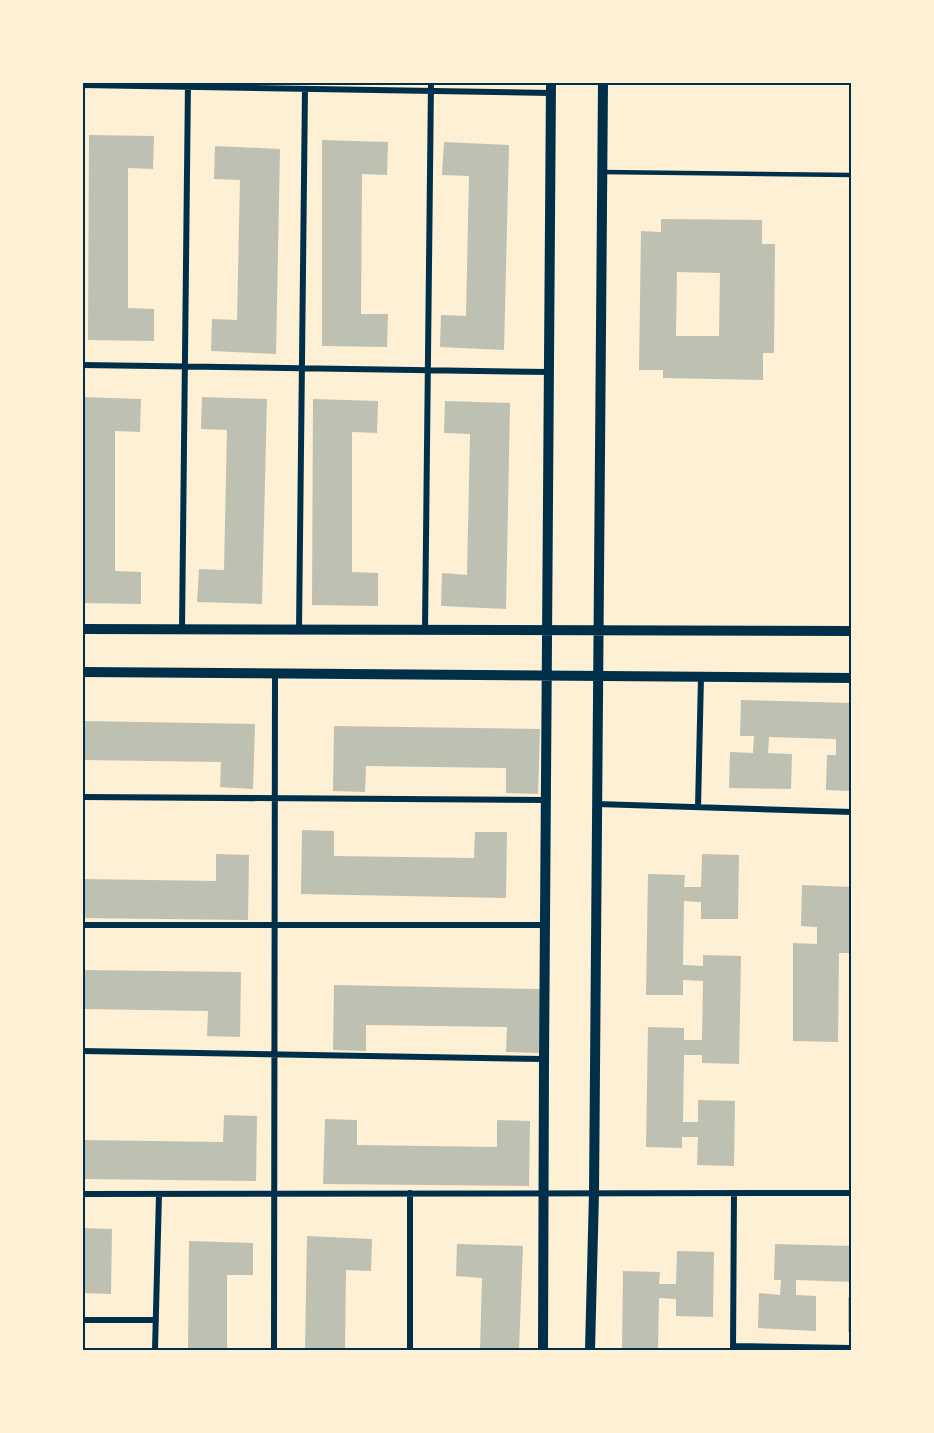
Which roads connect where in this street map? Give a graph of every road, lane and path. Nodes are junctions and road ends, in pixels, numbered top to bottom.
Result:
1 (430, 82) edge
2 (603, 82) edge
3 (188, 85) edge
4 (82, 86) edge
5 (551, 88) edge
6 (305, 89) junction
7 (430, 91) junction
8 (602, 172) junction
9 (852, 175) edge
10 (82, 365) edge
11 (184, 367) junction
12 (302, 368) junction
13 (427, 370) junction
14 (549, 372) junction
15 (82, 629) edge
16 (182, 629) junction
17 (299, 630) junction
18 (424, 630) junction
19 (547, 630) junction
20 (598, 630) junction
21 (852, 631) edge
22 (82, 672) edge
23 (275, 673) junction
24 (547, 676) junction
25 (598, 676) junction
26 (701, 677) junction
27 (852, 678) edge
28 (82, 797) edge
29 (275, 798) junction
30 (546, 800) junction
31 (597, 804) junction
32 (698, 807) junction
33 (852, 812) edge
34 (82, 925) edge
35 (545, 925) junction
36 (275, 926) junction
37 (82, 1051) edge
38 (275, 1054) junction
39 (544, 1059) junction
40 (410, 1193) junction
41 (543, 1193) junction
42 (594, 1193) junction
43 (734, 1193) junction
44 (852, 1193) edge
45 (82, 1194) edge
46 (159, 1194) junction
47 (274, 1194) junction
48 (82, 1320) edge
49 (156, 1320) junction
50 (733, 1348) edge
51 (852, 1348) edge
52 (155, 1350) edge
53 (274, 1350) edge
54 (410, 1350) edge
55 (543, 1350) edge
56 (590, 1350) edge

1 - 7 street
2 - 8 street
3 - 4 street
3 - 6 street
3 - 11 street
5 - 7 street
5 - 14 street
6 - 7 street
6 - 12 street
7 - 13 street
8 - 9 lane
8 - 20 street
10 - 11 street
11 - 12 street
11 - 16 street
12 - 13 street
12 - 17 street
13 - 14 street
13 - 18 street
14 - 19 street
15 - 16 street
16 - 17 street
17 - 18 street
18 - 19 street
19 - 20 street
19 - 24 street
20 - 21 street
20 - 25 street
22 - 23 street
23 - 24 street
23 - 29 street
24 - 25 street
24 - 30 street
25 - 26 street
25 - 31 street
26 - 27 street
26 - 32 street
28 - 29 street
29 - 30 street
29 - 36 street
30 - 35 street
31 - 32 street
31 - 42 street
32 - 33 street
34 - 36 street
35 - 36 street
35 - 39 street
36 - 38 street
37 - 38 street
38 - 39 street
38 - 47 street
39 - 41 street
40 - 41 street
40 - 47 street
40 - 54 street
41 - 42 street
41 - 55 street
42 - 43 street
42 - 56 street
43 - 44 street
43 - 50 street
45 - 46 street
46 - 47 street
46 - 49 street
47 - 53 street
48 - 49 street
49 - 52 street
50 - 51 street

